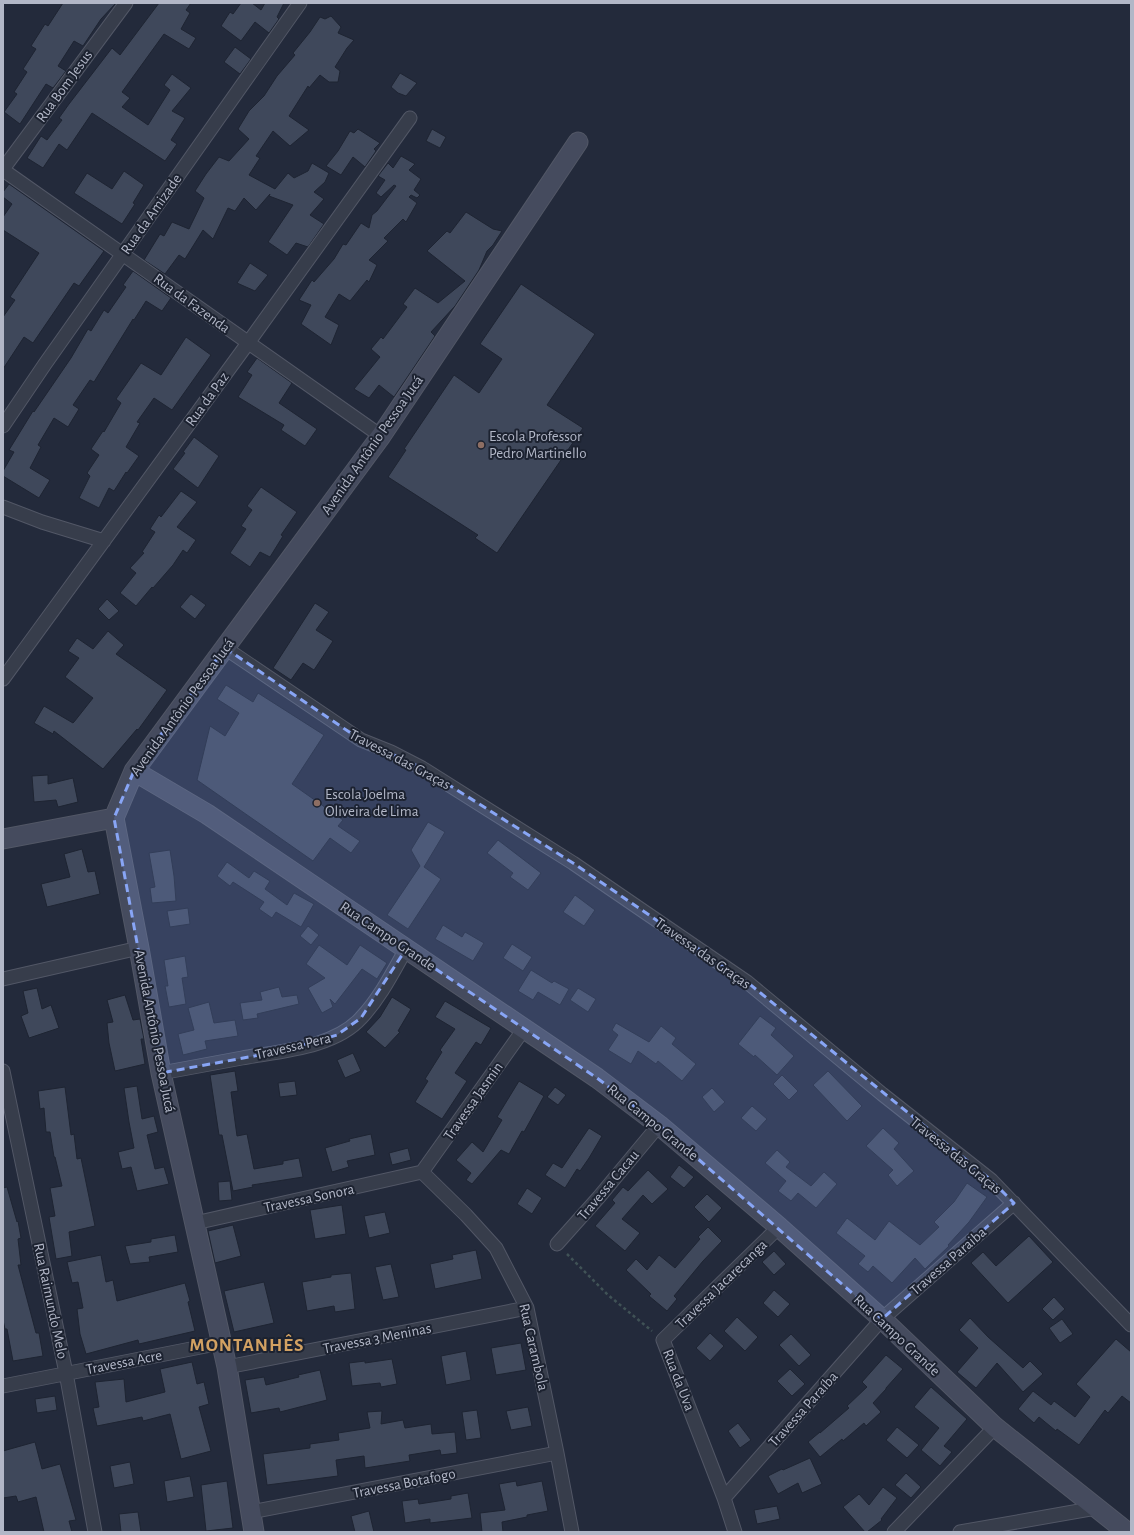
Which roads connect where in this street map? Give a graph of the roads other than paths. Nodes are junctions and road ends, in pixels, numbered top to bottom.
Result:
1 (126, 3) edge
2 (300, 3) edge
3 (410, 118) dead end
4 (578, 142) dead end
5 (3, 169) edge
6 (124, 254) junction
7 (248, 343) junction
8 (3, 426) edge
9 (381, 436) junction
10 (3, 507) edge
11 (104, 541) junction
12 (225, 648) junction
13 (3, 679) edge
14 (134, 771) junction
15 (114, 818) junction
16 (3, 839) edge
17 (139, 948) junction
18 (406, 949) junction
19 (3, 979) edge
20 (524, 1029) junction
21 (3, 1072) edge
22 (161, 1073) junction
23 (6, 1108) edge
24 (659, 1125) junction
25 (422, 1172) junction
26 (1014, 1203) junction
27 (195, 1223) junction
28 (779, 1227) junction
29 (557, 1244) road end
30 (527, 1308) junction
31 (882, 1319) junction
32 (1131, 1325) edge
33 (663, 1340) joint
34 (221, 1343) junction
35 (227, 1368) junction
36 (66, 1373) junction
37 (3, 1386) edge
38 (995, 1427) junction
39 (557, 1453) junction
40 (724, 1498) junction
41 (1096, 1508) junction
42 (251, 1512) junction
43 (95, 1532) edge
44 (254, 1532) edge
45 (572, 1532) edge
46 (735, 1532) edge
47 (894, 1532) edge
48 (960, 1532) edge
49 (1127, 1532) edge

1 - 5 street, Rua Bom Jesus
2 - 6 street, Rua da Amizade
3 - 7 street, Rua da Paz
4 - 9 street, Avenida Antônio Pessoa Jucá
5 - 6 street, Rua da Fazenda
6 - 7 street, Rua da Fazenda
6 - 8 street, Rua da Amizade
7 - 9 street, Rua da Fazenda
7 - 11 street, Rua da Paz
9 - 12 street, Avenida Antônio Pessoa Jucá
10 - 11 street
11 - 13 street, Rua da Paz
12 - 14 street, Avenida Antônio Pessoa Jucá
12 - 26 street, Travessa das Graças
14 - 15 street, Avenida Antônio Pessoa Jucá
14 - 18 street, Rua Campo Grande
15 - 16 street
15 - 17 street, Avenida Antônio Pessoa Jucá
17 - 19 street
17 - 22 street, Avenida Antônio Pessoa Jucá
18 - 20 street, Rua Campo Grande
18 - 22 street, Travessa Pera
20 - 24 street, Rua Campo Grande
20 - 25 street, Travessa Jasmin
21 - 23 street, Rua Raimundo Melo
22 - 27 street, Avenida Antônio Pessoa Jucá
23 - 36 street, Rua Raimundo Melo
24 - 28 street, Rua Campo Grande
24 - 29 street, Travessa Cacau
25 - 27 street, Travessa Sonora
25 - 30 street, Rua Carambola
26 - 31 street, Travessa Paraiba
26 - 32 street, Travessa das Graças
27 - 34 street, Avenida Antônio Pessoa Jucá
28 - 31 street, Rua Campo Grande
28 - 33 street, Travessa Jacarecanga
30 - 35 street, Travessa 3 Meninas
30 - 39 street, Rua Carambola
31 - 38 street, Rua Campo Grande
31 - 40 street, Travessa Paraíba
33 - 40 street, Rua da Uva
34 - 35 street, Avenida Antônio Pessoa Jucá
34 - 36 street, Travessa Acre
35 - 42 street, Avenida Antônio Pessoa Jucá
36 - 37 street, Travessa Acre
36 - 43 street, Rua Raimundo Melo
38 - 41 street, Rua Campo Grande
38 - 47 street
39 - 42 street, Travessa Botafogo
39 - 45 street, Rua Carambola
40 - 46 street, Rua da Uva
41 - 48 street
41 - 49 street, Rua Campo Grande
42 - 44 street, Avenida Antônio Pessoa Jucá

